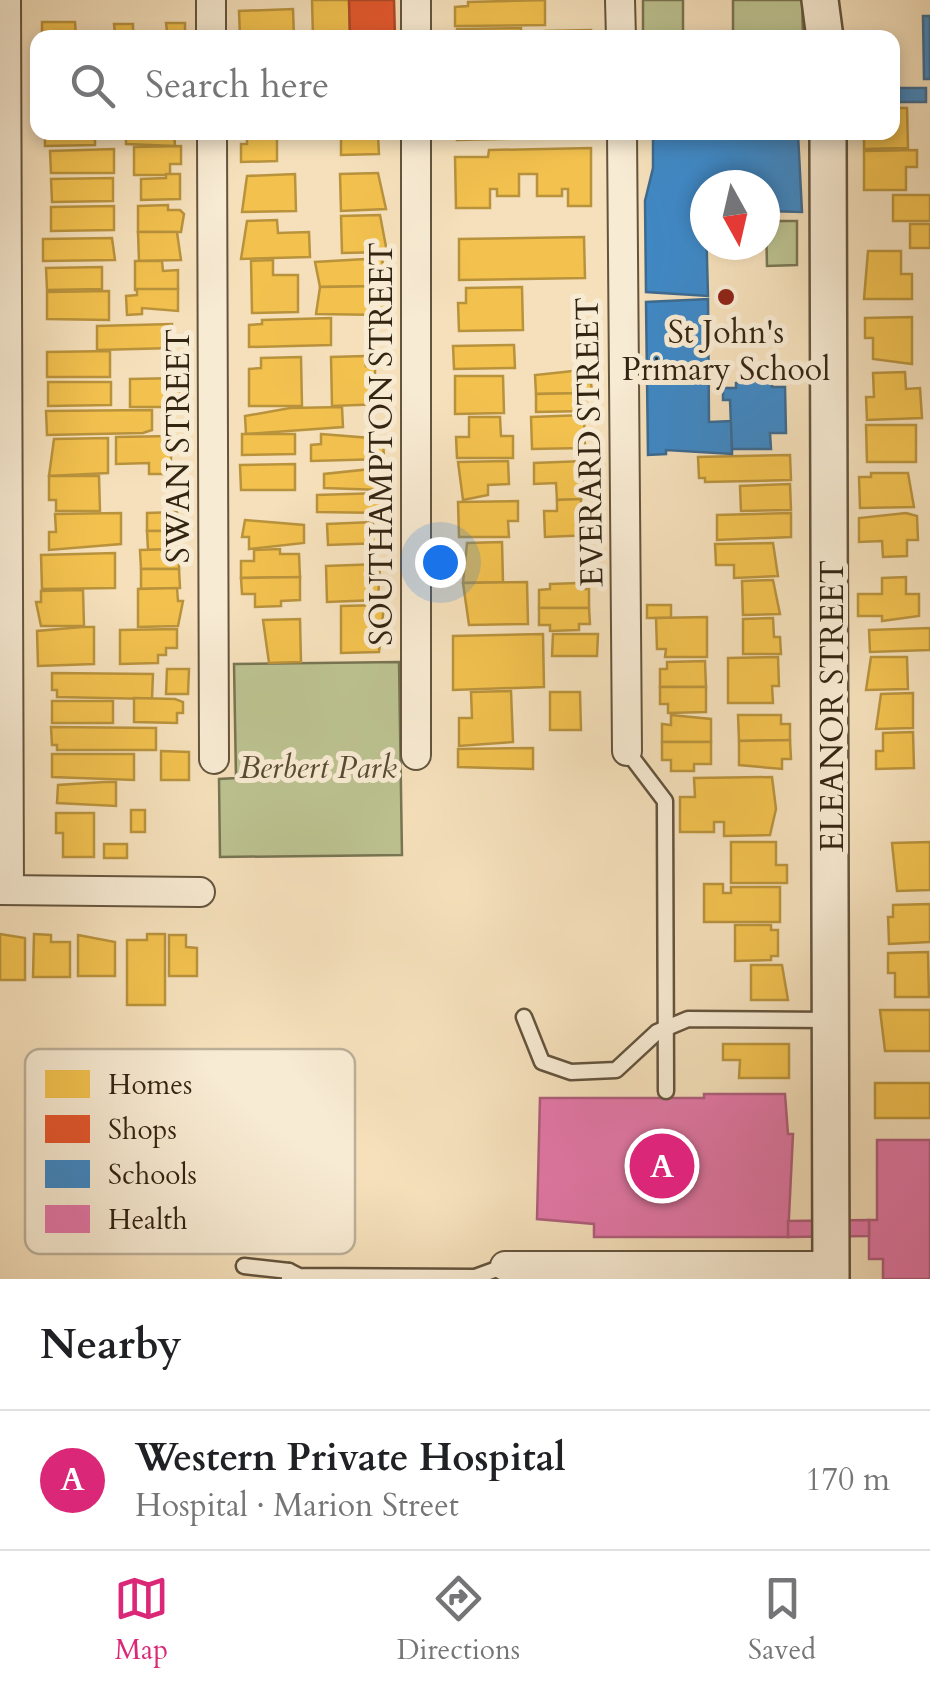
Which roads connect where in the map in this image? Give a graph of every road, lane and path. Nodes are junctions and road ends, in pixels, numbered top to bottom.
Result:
1 (6, 0) edge
2 (211, 0) edge
3 (416, 0) edge
4 (620, 0) edge
5 (820, 0) edge
6 (834, 0) edge
7 (212, 30) edge
8 (416, 30) edge
9 (621, 30) edge
10 (826, 30) edge
11 (828, 30) edge
12 (212, 140) edge
13 (416, 140) edge
14 (622, 140) edge
15 (828, 140) edge
16 (627, 752) joint
17 (416, 755) dead end
18 (214, 760) dead end
19 (4, 890) edge
20 (200, 892) dead end
21 (524, 1017) dead end
22 (831, 1020) junction
23 (666, 1026) junction
24 (666, 1091) dead end
25 (244, 1266) dead end
26 (504, 1266) joint
27 (831, 1273) edge
28 (289, 1275) edge

1 - 19 street
2 - 7 street
3 - 8 street
4 - 9 street
5 - 10 street
6 - 11 street
12 - 18 street, SWAN STREET
13 - 17 street, SOUTHAMPTON STREET
14 - 16 street, EVERARD STREET
15 - 22 street, ELEANOR STREET
16 - 23 lane
19 - 20 street
21 - 23 lane
22 - 23 lane
22 - 27 street, ELEANOR STREET
23 - 24 lane
25 - 28 lane
26 - 27 street
26 - 28 lane

